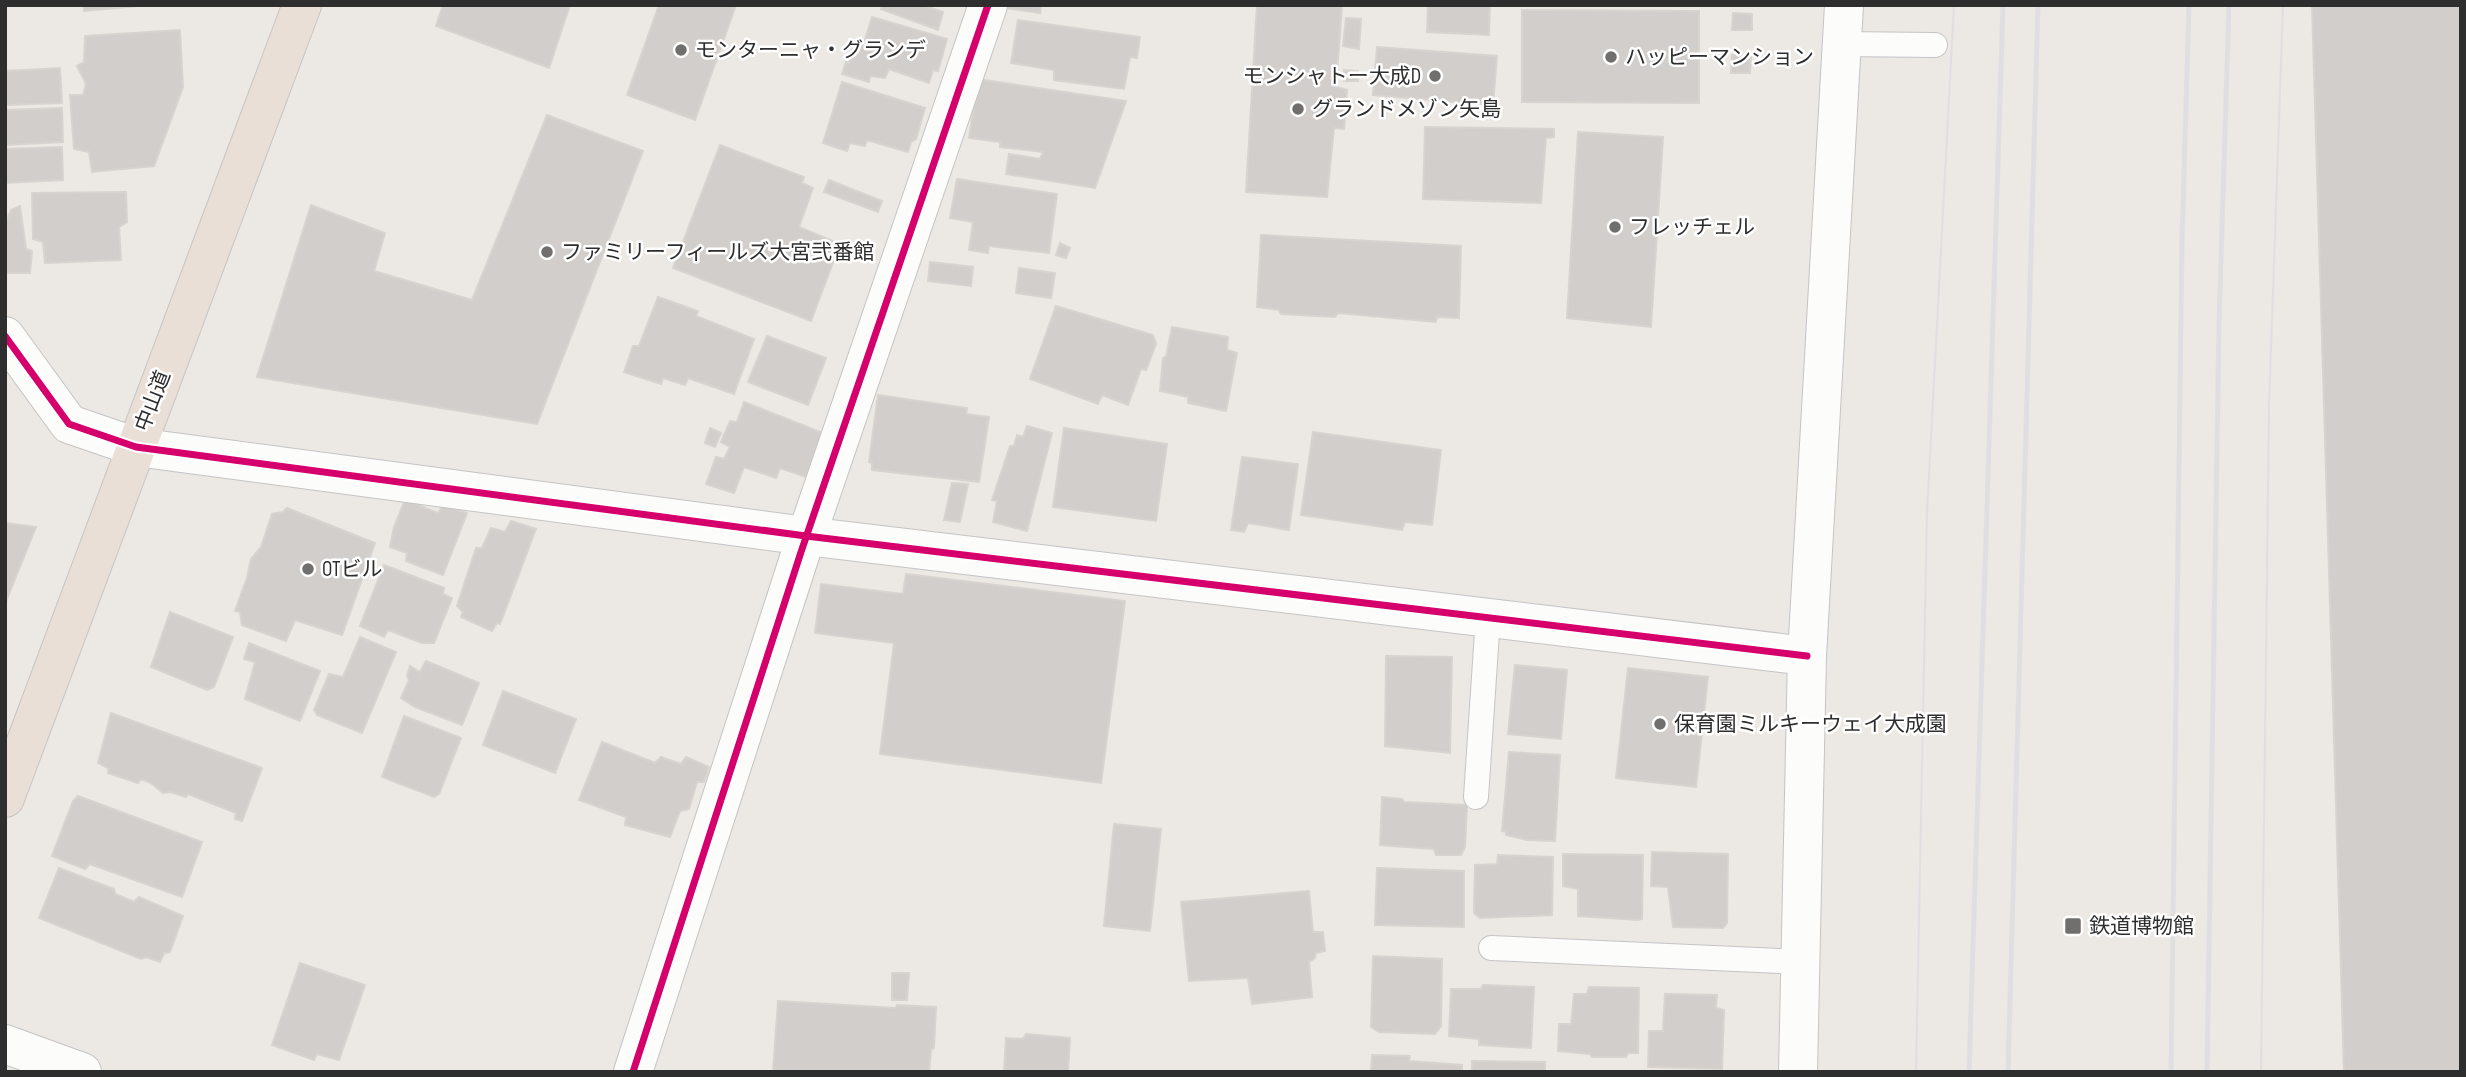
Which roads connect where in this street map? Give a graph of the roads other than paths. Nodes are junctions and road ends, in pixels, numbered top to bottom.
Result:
1 (302, 5) edge
2 (988, 5) edge
3 (1844, 5) edge
4 (1842, 44) junction
5 (1935, 45) dead end
6 (5, 336) edge
7 (136, 447) junction
8 (806, 536) junction
9 (1488, 617) junction
10 (1807, 656) junction
11 (1476, 797) dead end
12 (5, 798) edge
13 (1491, 948) dead end
14 (1800, 962) junction
15 (5, 1044) edge
16 (82, 1072) edge
17 (633, 1072) edge
18 (1798, 1072) edge

1 - 7 highway, 中山道
2 - 8 street
3 - 4 street
4 - 5 lane
4 - 10 street
6 - 7 street
7 - 8 street
7 - 12 highway, 中山道
8 - 9 street
8 - 17 street
9 - 10 street
9 - 11 lane
10 - 14 street
13 - 14 lane
14 - 18 street
15 - 16 street

